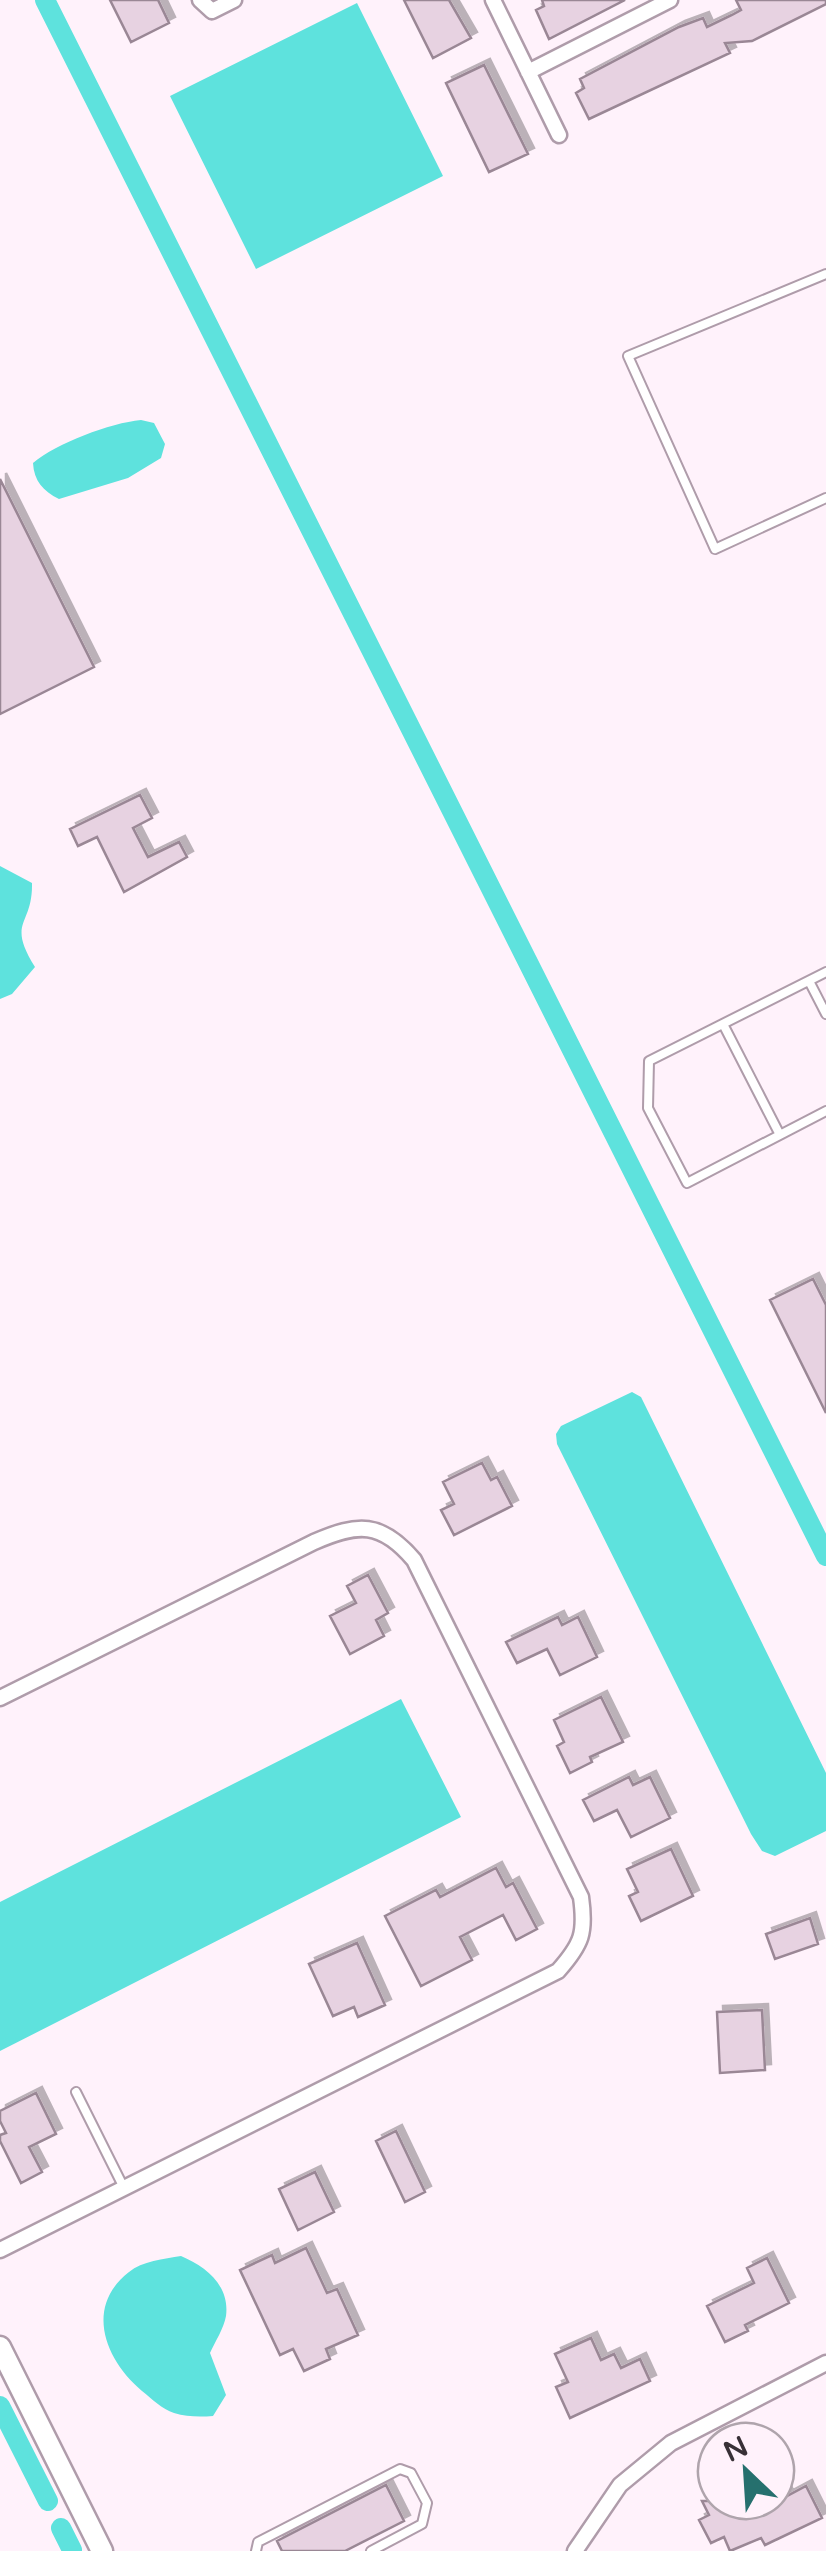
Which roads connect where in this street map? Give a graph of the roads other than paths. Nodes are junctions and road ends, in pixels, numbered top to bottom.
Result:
1 (200, 0) edge
2 (234, 0) edge
3 (670, 0) edge
4 (496, 1) edge
5 (528, 72) junction
6 (559, 135) dead end
7 (826, 274) edge
8 (826, 498) edge
9 (826, 972) edge
10 (809, 981) junction
11 (826, 1014) edge
12 (723, 1024) junction
13 (826, 1111) edge
14 (780, 1135) junction
15 (0, 1698) edge
16 (76, 2092) dead end
17 (124, 2188) junction
18 (0, 2250) edge
19 (0, 2347) edge
20 (826, 2363) edge
21 (102, 2551) edge
22 (256, 2551) edge
23 (370, 2551) edge
24 (575, 2551) edge

1 - 2 street
3 - 5 street
4 - 5 street
5 - 6 street
7 - 8 lane
9 - 10 lane
10 - 11 lane
10 - 12 lane
12 - 14 lane
12 - 14 lane
13 - 14 lane
15 - 17 street
16 - 17 lane
17 - 18 street
19 - 21 street
20 - 24 street
22 - 23 lane

